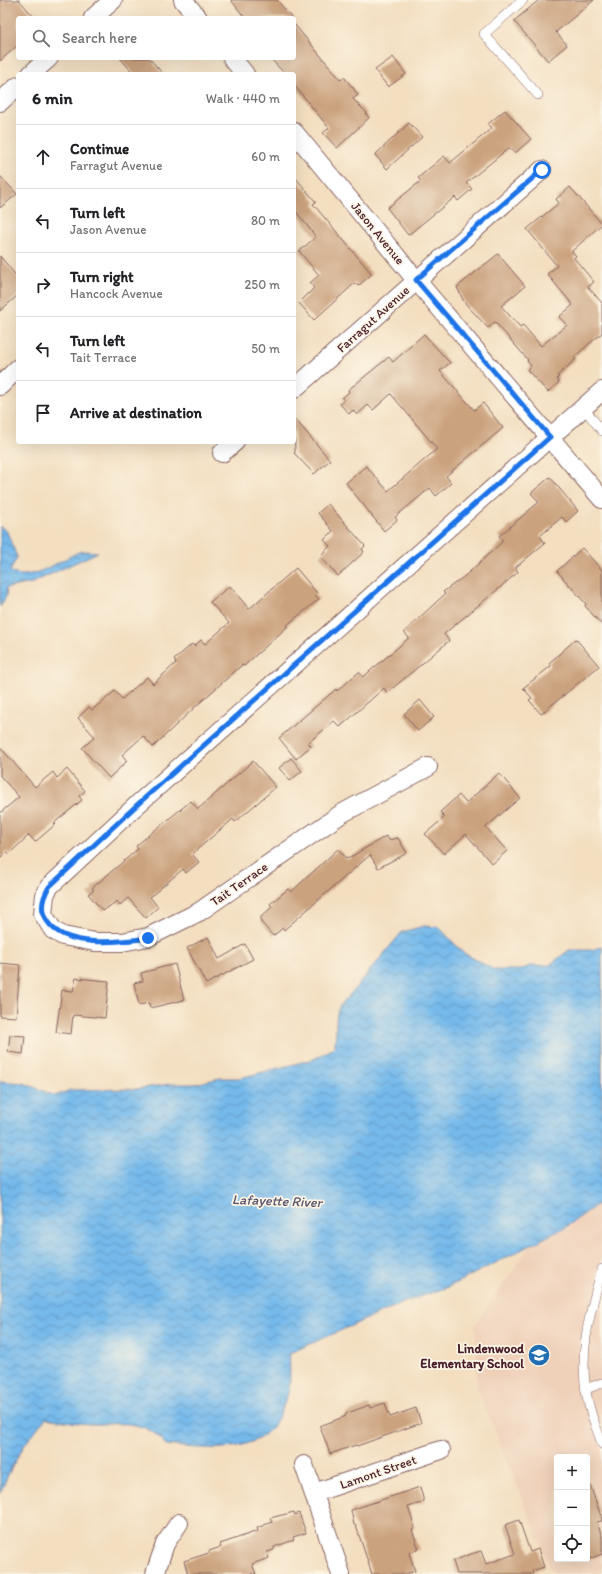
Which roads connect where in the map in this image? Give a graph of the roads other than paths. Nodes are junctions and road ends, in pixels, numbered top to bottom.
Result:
1 (113, 0) edge
2 (183, 0) edge
3 (523, 0) edge
4 (95, 16) edge
5 (196, 16) edge
6 (47, 60) edge
7 (234, 60) edge
8 (33, 72) edge
9 (243, 72) edge
10 (16, 88) edge
11 (538, 95) dead end
12 (0, 102) edge
13 (296, 134) edge
14 (542, 170) dead end
15 (416, 280) junction
16 (16, 370) edge
17 (0, 386) edge
18 (296, 387) edge
19 (602, 391) edge
20 (583, 407) junction
21 (602, 431) edge
22 (550, 437) junction
23 (602, 499) edge
24 (428, 767) dead end
25 (602, 1269) edge
26 (602, 1383) edge
27 (586, 1389) junction
28 (600, 1434) edge
29 (602, 1444) edge
30 (441, 1450) dead end
31 (304, 1465) dead end
32 (314, 1494) junction
33 (178, 1523) dead end
34 (338, 1573) edge
35 (156, 1574) edge

1 - 4 street
2 - 5 street
3 - 11 lane
6 - 8 street
7 - 9 street
10 - 12 street
13 - 15 street, Jason Avenue
14 - 15 street, Farragut Avenue
15 - 18 street, Farragut Avenue
15 - 22 street, Jason Avenue
16 - 17 street
19 - 20 street
20 - 21 lane
20 - 22 street
22 - 23 street, Jason Avenue
22 - 24 street, Tait Terrace
25 - 27 lane
26 - 27 lane
27 - 28 lane
28 - 29 lane
30 - 32 street, Lamont Street
31 - 32 street
32 - 34 street
33 - 35 street

